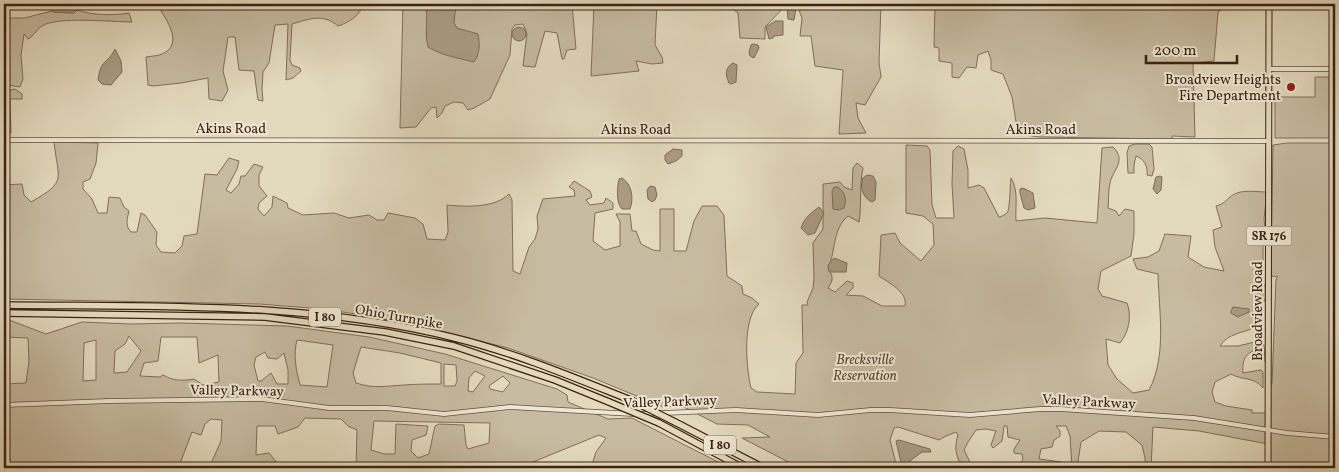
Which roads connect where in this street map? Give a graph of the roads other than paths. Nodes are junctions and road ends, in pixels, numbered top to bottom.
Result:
1 (1269, 4) edge
2 (1270, 69) junction
3 (1335, 69) edge
4 (4, 140) edge
5 (1269, 142) junction
6 (4, 305) edge
7 (4, 313) edge
8 (4, 406) edge
9 (1268, 429) junction
10 (1335, 437) edge
11 (743, 468) edge
12 (764, 468) edge
13 (1268, 468) edge

1 - 2 main road, Broadview Road / SR 176
2 - 3 street
2 - 5 main road, Broadview Road / SR 176
4 - 5 street, Akins Road
5 - 9 main road, Broadview Road / SR 176
6 - 12 highway, Ohio Turnpike / I 80, bridge
7 - 11 highway, Ohio Turnpike / I 80, bridge
8 - 9 street, Valley Parkway
9 - 10 street, Valley Parkway
9 - 13 main road, Broadview Road / SR 176

